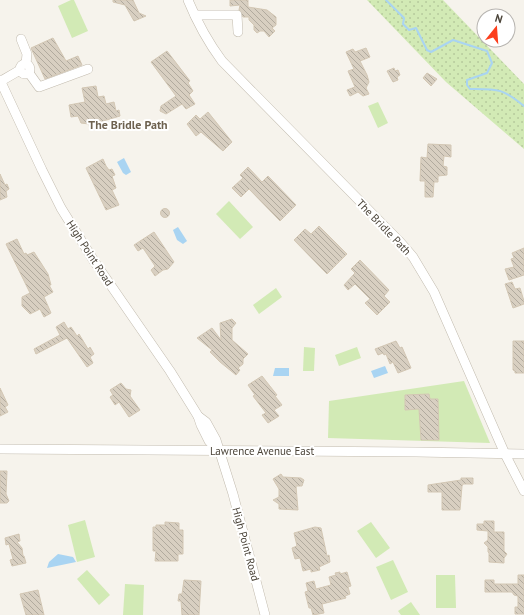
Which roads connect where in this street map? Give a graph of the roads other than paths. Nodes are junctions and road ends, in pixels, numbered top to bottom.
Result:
1 (188, 0) edge
2 (195, 15) junction
3 (238, 32) dead end
4 (21, 39) dead end
5 (25, 69) junction
6 (88, 69) dead end
7 (0, 80) edge
8 (0, 449) edge
9 (218, 451) junction
10 (505, 454) junction
11 (524, 454) edge
12 (524, 491) edge
13 (265, 615) edge

1 - 2 street, The Bridle Path
2 - 3 street
2 - 10 street, The Bridle Path
4 - 5 street
5 - 6 street
5 - 7 street
7 - 9 street, High Point Road
8 - 9 street, Lawrence Avenue East
9 - 10 street, Lawrence Avenue East
9 - 13 street, High Point Road
10 - 11 street, Lawrence Avenue East
10 - 12 street, The Bridle Path

